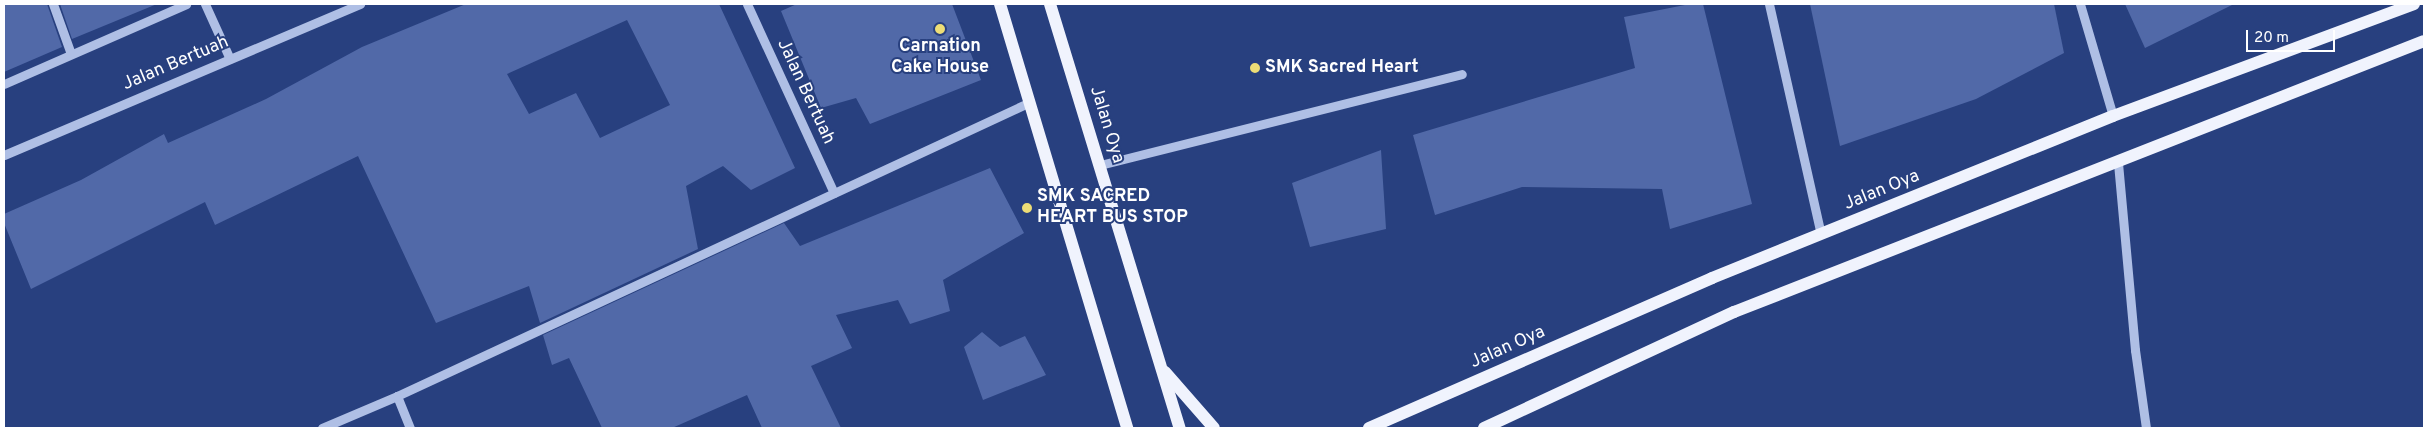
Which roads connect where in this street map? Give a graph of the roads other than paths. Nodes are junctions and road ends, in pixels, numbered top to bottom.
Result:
1 (53, 4) edge
2 (186, 4) edge
3 (205, 4) edge
4 (360, 4) edge
5 (747, 4) edge
6 (1000, 4) edge
7 (1050, 4) edge
8 (1769, 4) edge
9 (2080, 4) edge
10 (2414, 4) edge
11 (2424, 41) edge
12 (71, 54) junction
13 (230, 59) junction
14 (1462, 74) dead end
15 (4, 84) edge
16 (1030, 102) junction
17 (2113, 116) junction
18 (4, 154) edge
19 (2118, 163) junction
20 (1100, 165) junction
21 (834, 193) junction
22 (1821, 234) junction
23 (1162, 368) junction
24 (397, 396) junction
25 (322, 428) edge
26 (410, 428) edge
27 (1127, 428) edge
28 (1180, 428) edge
29 (1214, 428) edge
30 (1369, 428) edge
31 (1484, 428) edge
32 (2146, 428) edge

1 - 12 street
2 - 12 street
3 - 13 street
4 - 13 street, Jalan Bertuah
5 - 21 street, Jalan Bertuah
6 - 16 main road
7 - 20 main road, Jalan Oya
8 - 22 street
9 - 17 street
10 - 17 main road, Jalan Oya
11 - 19 main road
12 - 15 street
13 - 18 street, Jalan Bertuah
14 - 20 street
16 - 21 street
16 - 27 main road
17 - 22 main road, Jalan Oya
19 - 31 main road
19 - 32 street
20 - 23 main road, Jalan Oya
21 - 24 street
22 - 30 main road, Jalan Oya
23 - 28 main road, Jalan Oya
23 - 29 main road
24 - 25 street
24 - 26 street

